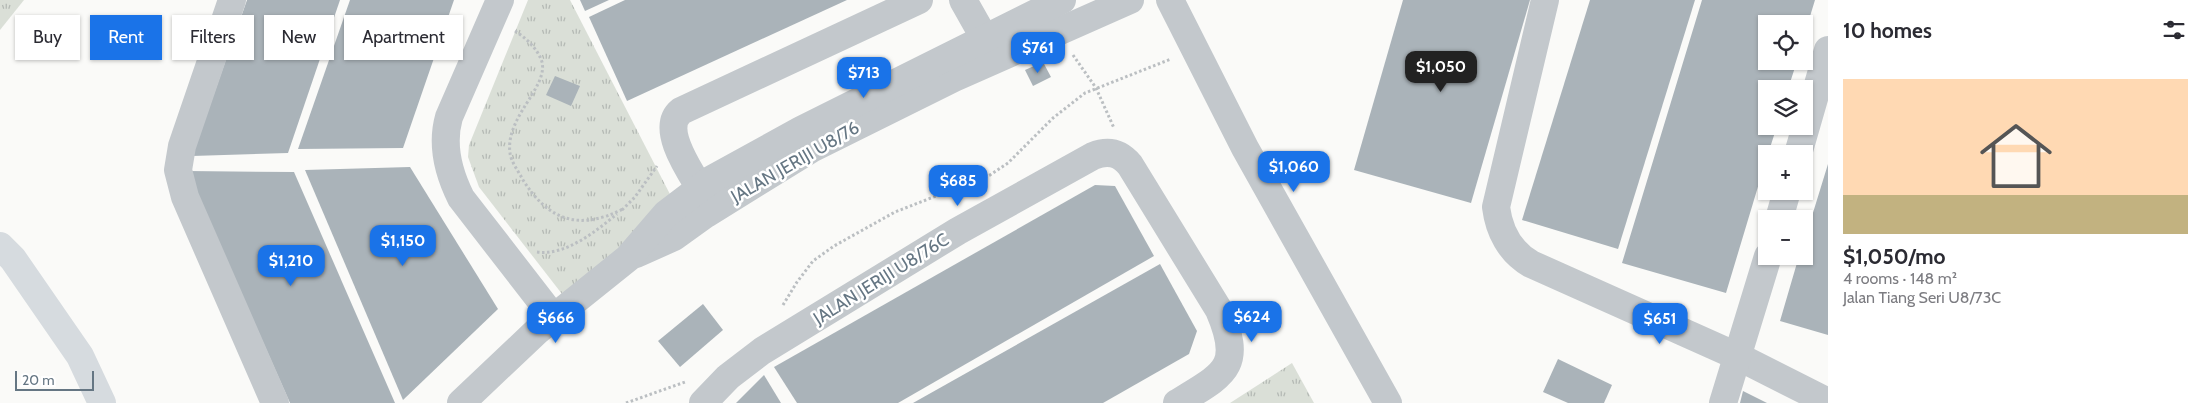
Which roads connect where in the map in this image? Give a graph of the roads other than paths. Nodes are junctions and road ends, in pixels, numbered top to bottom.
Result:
1 (232, 0) edge
2 (919, 0) edge
3 (962, 0) edge
4 (1062, 0) edge
5 (1130, 0) edge
6 (1170, 0) edge
7 (1545, 0) edge
8 (496, 10) edge
9 (985, 39) junction
10 (1828, 50) edge
11 (1801, 145) edge
12 (700, 188) junction
13 (0, 246) edge
14 (628, 258) junction
15 (1765, 265) edge
16 (554, 318) junction
17 (1739, 356) junction
18 (696, 392) edge
19 (1828, 402) edge
20 (102, 403) edge
21 (275, 403) edge
22 (460, 403) edge
23 (1177, 403) edge
24 (1388, 403) edge
25 (1723, 403) edge

1 - 21 street
2 - 12 street
3 - 9 street
4 - 9 street, JALAN JERIJI U8/76
5 - 14 street, JALAN JERIJI U8/76
6 - 24 street
7 - 17 street
8 - 16 street
9 - 12 street, JALAN JERIJI U8/76
10 - 11 street
12 - 14 street, JALAN JERIJI U8/76
13 - 20 highway
14 - 16 street, JALAN JERIJI U8/76
15 - 17 street
16 - 22 street, JALAN JERIJI U8/76
17 - 19 street
17 - 25 street
18 - 23 street, JALAN JERIJI U8/76C

